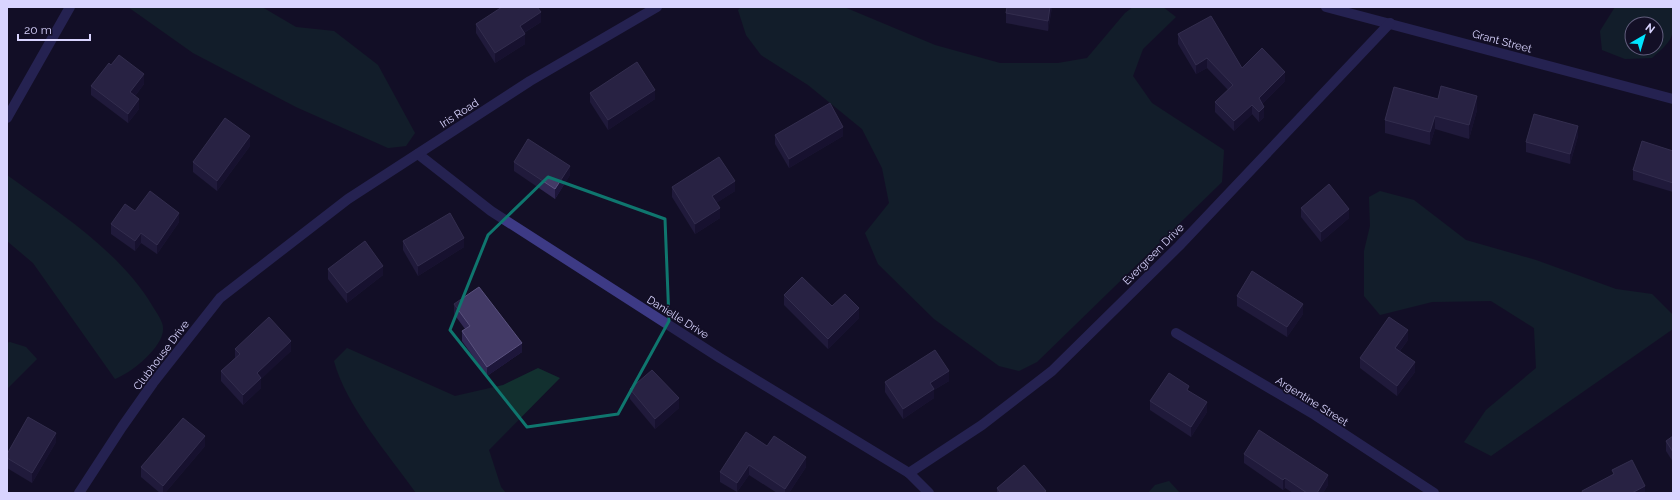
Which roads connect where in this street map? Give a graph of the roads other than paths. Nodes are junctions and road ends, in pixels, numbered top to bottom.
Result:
1 (70, 7) edge
2 (657, 7) edge
3 (1329, 7) edge
4 (1390, 23) junction
5 (1673, 99) edge
6 (7, 118) edge
7 (418, 154) junction
8 (282, 250) joint
9 (1176, 333) dead end
10 (909, 474) junction
11 (79, 493) edge
12 (929, 493) edge
13 (1434, 493) edge

1 - 6 street
2 - 7 street, Iris Road
3 - 4 street, Grant Street
4 - 5 street, Grant Street
4 - 10 street, Evergreen Drive
7 - 8 street, Iris Road
7 - 10 street, Danielle Drive
8 - 11 street, Clubhouse Drive
9 - 13 street, Argentine Street
10 - 12 street, Danielle Drive

